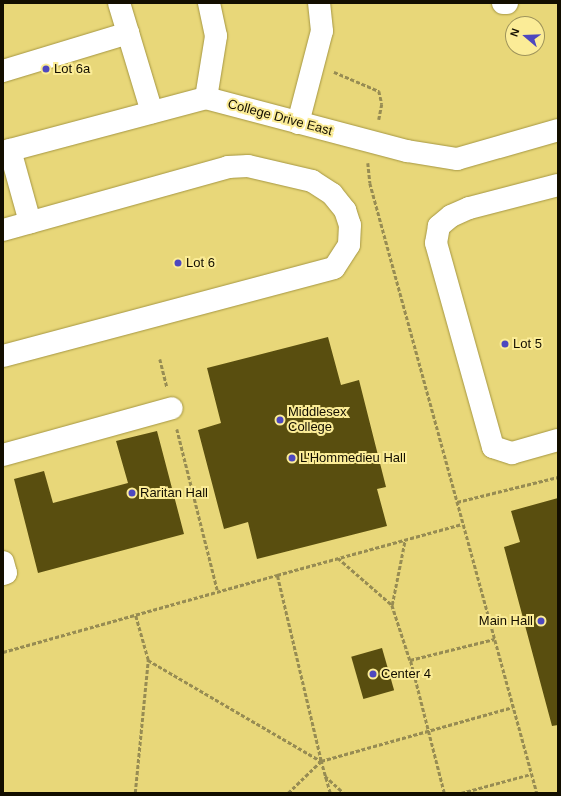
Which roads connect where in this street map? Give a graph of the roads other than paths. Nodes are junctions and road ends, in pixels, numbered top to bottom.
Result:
1 (119, 3) edge
2 (209, 3) edge
3 (320, 3) edge
4 (503, 3) edge
5 (507, 3) edge
6 (128, 33) junction
7 (3, 71) edge
8 (206, 98) junction
9 (152, 112) junction
10 (298, 123) junction
11 (558, 130) edge
12 (6, 151) edge
13 (558, 185) edge
14 (30, 222) junction
15 (3, 230) edge
16 (3, 356) edge
17 (172, 408) road end
18 (558, 440) edge
19 (3, 455) edge
20 (3, 562) edge
21 (3, 574) edge

1 - 6 street
2 - 8 street
3 - 10 street
4 - 5 street
6 - 7 street
6 - 9 street
8 - 9 street, College Drive East
8 - 10 street, College Drive East
9 - 12 street, College Drive East
10 - 11 street, College Drive East
12 - 14 street
13 - 18 street
14 - 15 street
14 - 16 street
17 - 19 street
20 - 21 street

